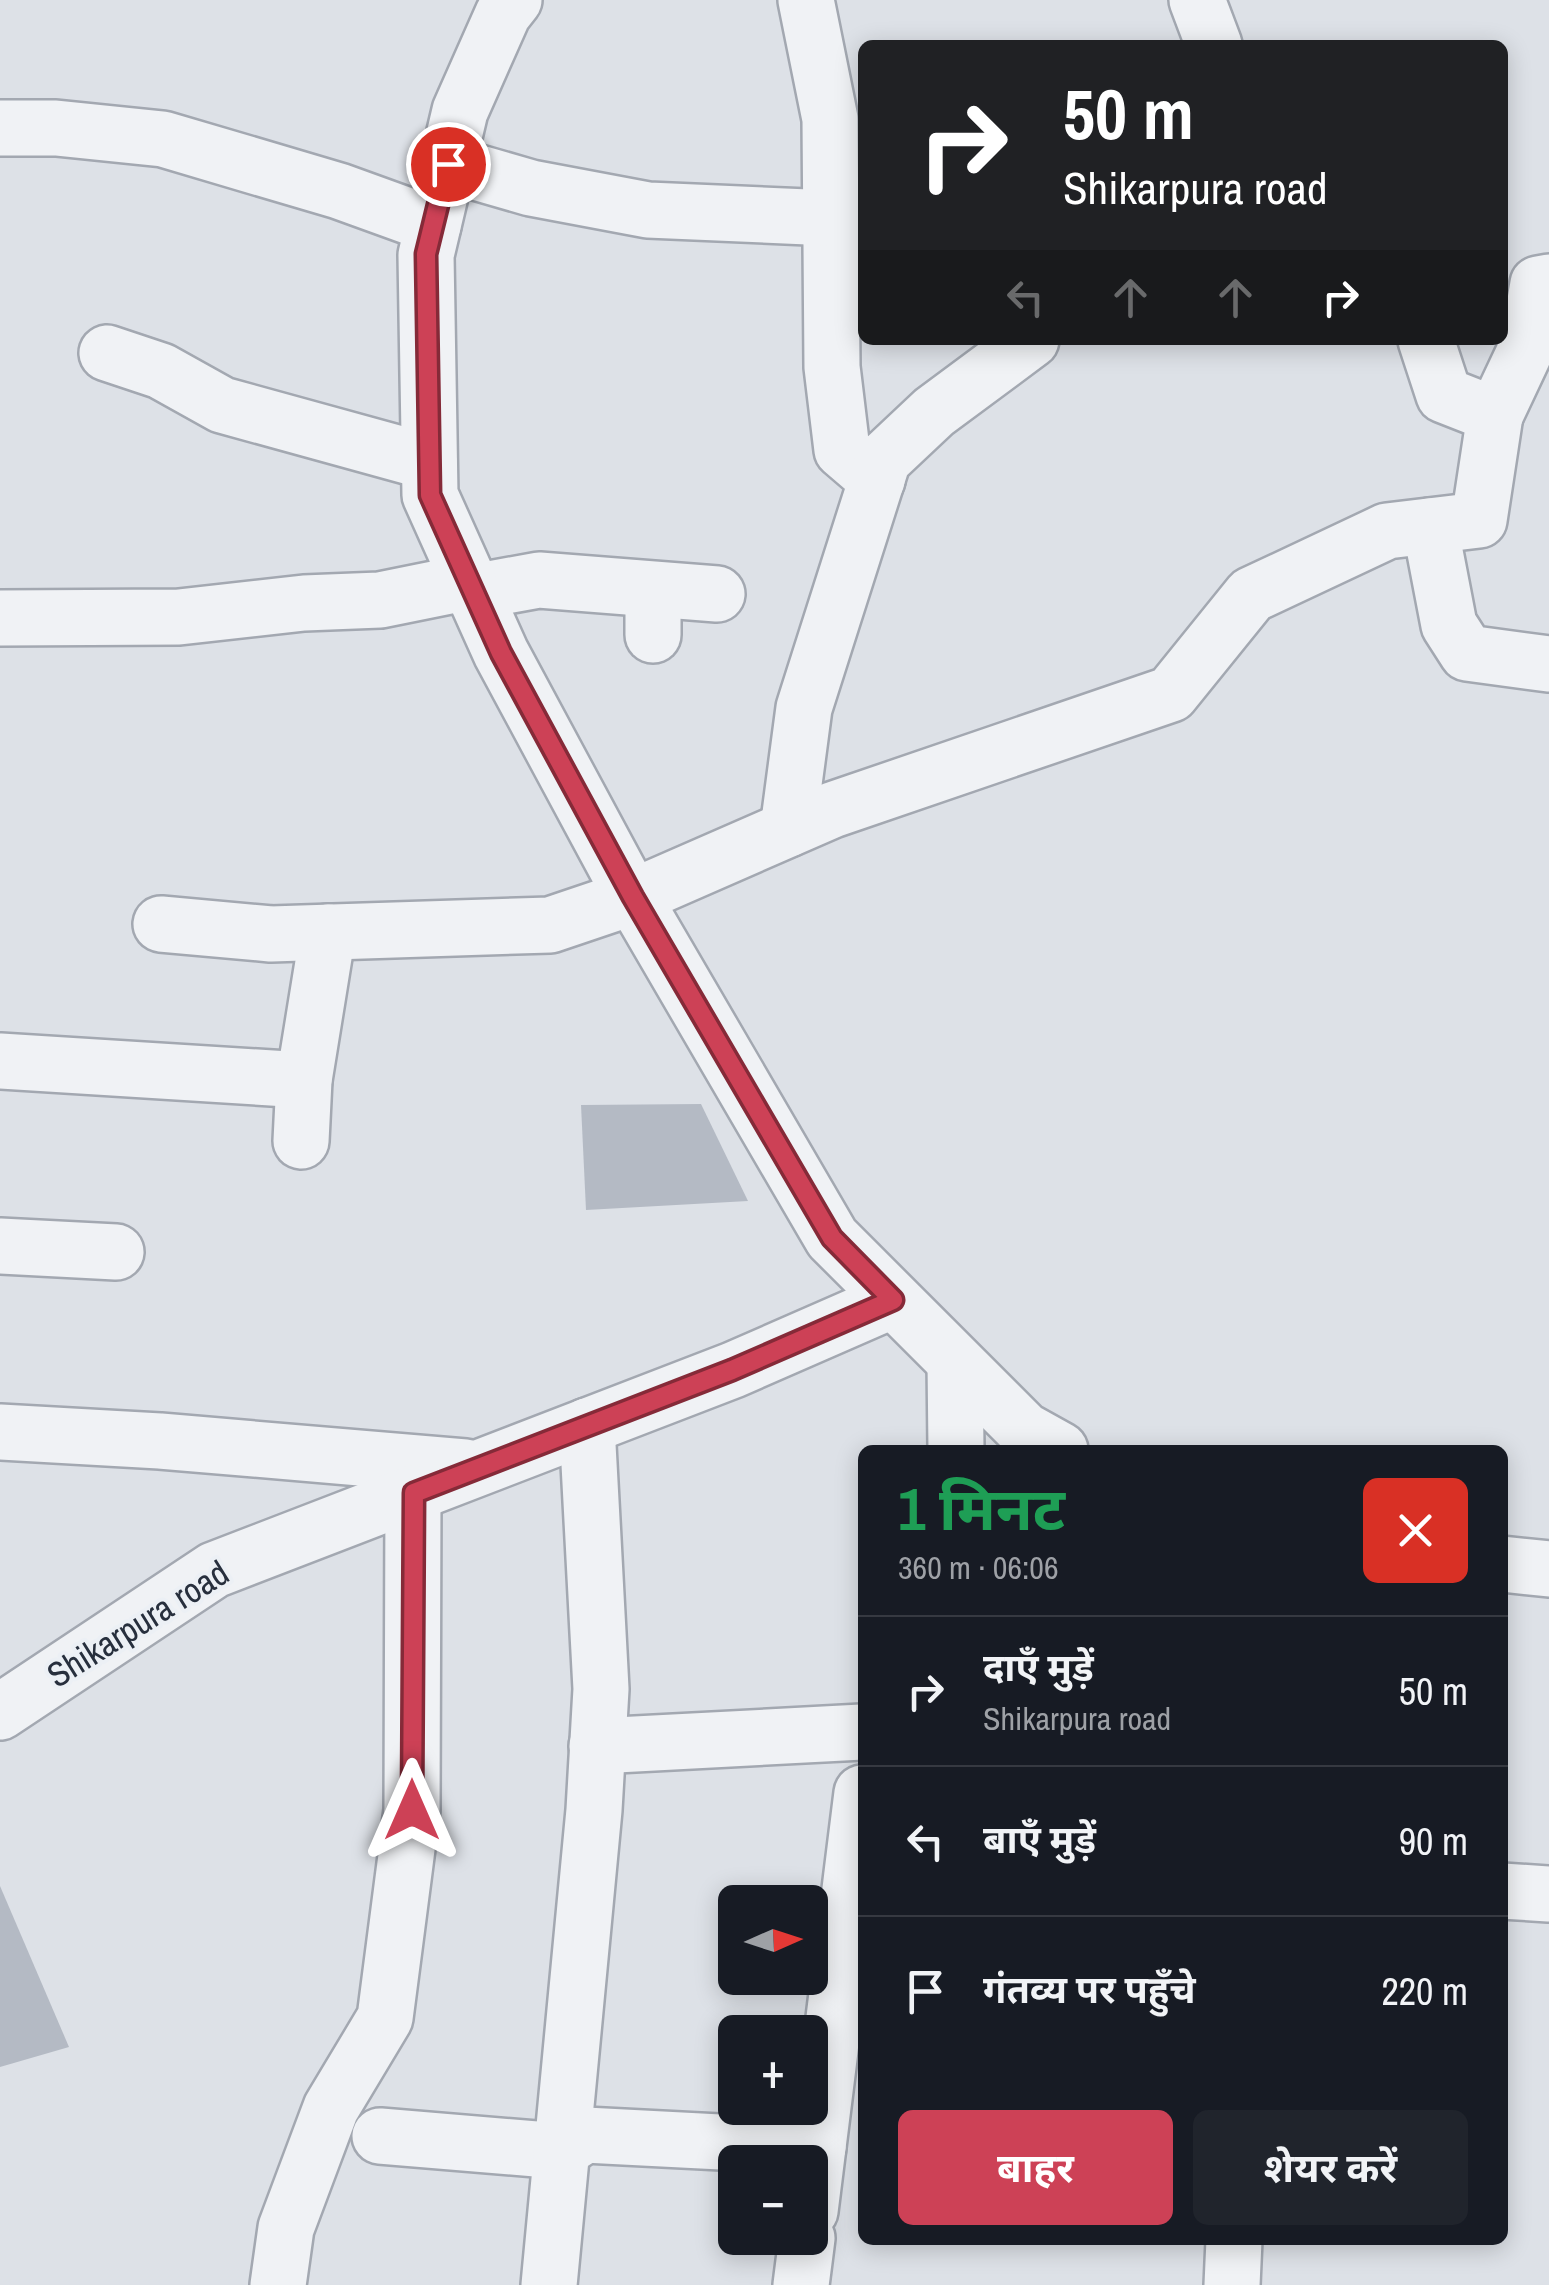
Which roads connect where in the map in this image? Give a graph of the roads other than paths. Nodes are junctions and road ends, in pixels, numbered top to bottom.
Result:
1 (514, 0) edge
2 (806, 0) edge
3 (1197, 0) edge
4 (1212, 40) edge
5 (0, 128) edge
6 (448, 164) junction
7 (831, 218) junction
8 (433, 224) junction
9 (1549, 282) edge
10 (1024, 345) edge
11 (1428, 345) edge
12 (106, 354) dead end
13 (1494, 415) junction
14 (430, 462) junction
15 (877, 480) junction
16 (1430, 526) junction
17 (471, 587) junction
18 (716, 594) dead end
19 (0, 618) edge
20 (1549, 664) edge
21 (788, 829) junction
22 (633, 897) junction
23 (161, 924) dead end
24 (328, 932) junction
25 (0, 1062) edge
26 (304, 1080) junction
27 (301, 1141) dead end
28 (0, 1246) edge
29 (116, 1252) dead end
30 (893, 1300) junction
31 (955, 1362) junction
32 (587, 1426) junction
33 (0, 1432) edge
34 (956, 1445) edge
35 (1051, 1445) edge
36 (478, 1468) junction
37 (414, 1493) junction
38 (1508, 1565) edge
39 (1549, 1569) edge
40 (0, 1712) edge
41 (858, 1732) edge
42 (597, 1746) junction
43 (858, 1825) edge
44 (1508, 1892) edge
45 (1549, 1894) edge
46 (380, 2136) dead end
47 (779, 2145) edge
48 (818, 2145) edge
49 (560, 2150) junction
50 (1234, 2245) edge
51 (805, 2255) edge
52 (278, 2285) edge
53 (549, 2285) edge
54 (801, 2285) edge
55 (1232, 2285) edge

1 - 6 street
2 - 7 street
3 - 4 street
5 - 8 street
6 - 7 street
6 - 8 street
7 - 15 street
8 - 14 street
9 - 13 street
10 - 15 street
11 - 13 street
12 - 14 street
13 - 16 street
14 - 17 street
15 - 21 street
16 - 20 street
16 - 21 street
17 - 18 street
17 - 19 street
17 - 22 street
21 - 22 street
22 - 24 street
22 - 30 street
23 - 24 street
24 - 26 street
25 - 26 street
26 - 27 street
28 - 29 street
30 - 31 street
30 - 32 street, Shikarpura road
31 - 34 street
31 - 35 street
32 - 36 street, Shikarpura road
32 - 42 street
33 - 36 street
36 - 37 street, Shikarpura road
37 - 40 street, Shikarpura road
37 - 52 street
38 - 39 street
41 - 42 street
42 - 49 street
43 - 48 street
44 - 45 street
46 - 49 street
47 - 49 street
49 - 53 street
50 - 55 street
51 - 54 street

